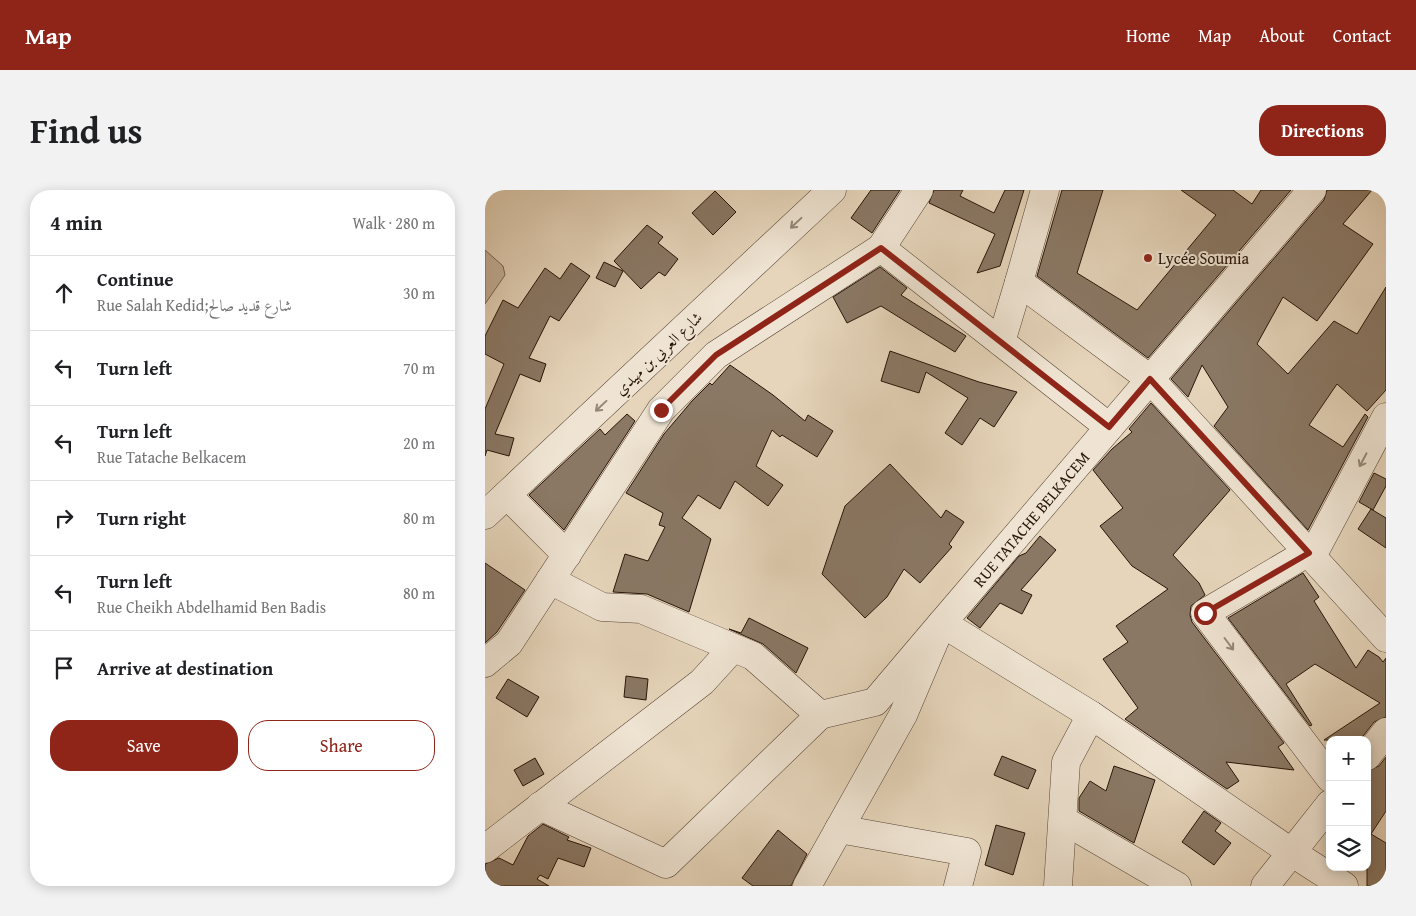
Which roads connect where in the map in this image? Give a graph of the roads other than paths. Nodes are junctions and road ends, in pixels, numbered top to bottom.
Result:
1 (832, 190) edge
2 (919, 190) edge
3 (1045, 190) edge
4 (1312, 190) edge
5 (881, 248) junction
6 (1019, 282) junction
7 (1001, 342) junction
8 (1150, 379) junction
9 (1386, 417) edge
10 (1109, 427) junction
11 (507, 495) junction
12 (485, 515) edge
13 (1309, 553) junction
14 (567, 555) junction
15 (550, 580) junction
16 (942, 623) junction
17 (1386, 638) edge
18 (733, 648) junction
19 (485, 663) edge
20 (820, 714) junction
21 (1091, 715) junction
22 (1386, 732) edge
23 (1371, 751) edge
24 (1326, 773) edge
25 (541, 806) junction
26 (1326, 809) edge
27 (1063, 820) junction
28 (839, 829) junction
29 (485, 849) edge
30 (1291, 852) junction
31 (807, 886) edge
32 (958, 886) edge
33 (1058, 886) edge
34 (1177, 886) edge
35 (1265, 886) edge
36 (1344, 886) edge

1 -> 11 street, شارع العربي بن مهيدي
2 - 5 street
3 - 6 street
4 - 8 street, RUE TATACHE BELKACEM
5 - 7 street
5 - 14 street
6 - 7 street
6 - 8 street
7 - 10 street
8 - 10 street, RUE TATACHE BELKACEM
8 - 13 street
9 -> 13 street
10 - 16 street, RUE TATACHE BELKACEM
11 - 12 street, شارع العربي بن مهيدي
11 - 14 street
13 - 17 street
13 -> 24 street
14 - 15 street
15 - 18 street
15 - 19 street
16 - 20 street
16 - 21 street
16 - 28 street, RUE TATACHE BELKACEM
18 - 20 street
18 - 25 street
20 - 25 street
21 - 27 street
21 - 30 street
22 - 23 street
25 - 29 street
26 - 30 street
27 - 33 street
27 - 34 street
28 - 31 street, RUE TATACHE BELKACEM
28 - 32 street
30 - 35 street
30 - 36 street

